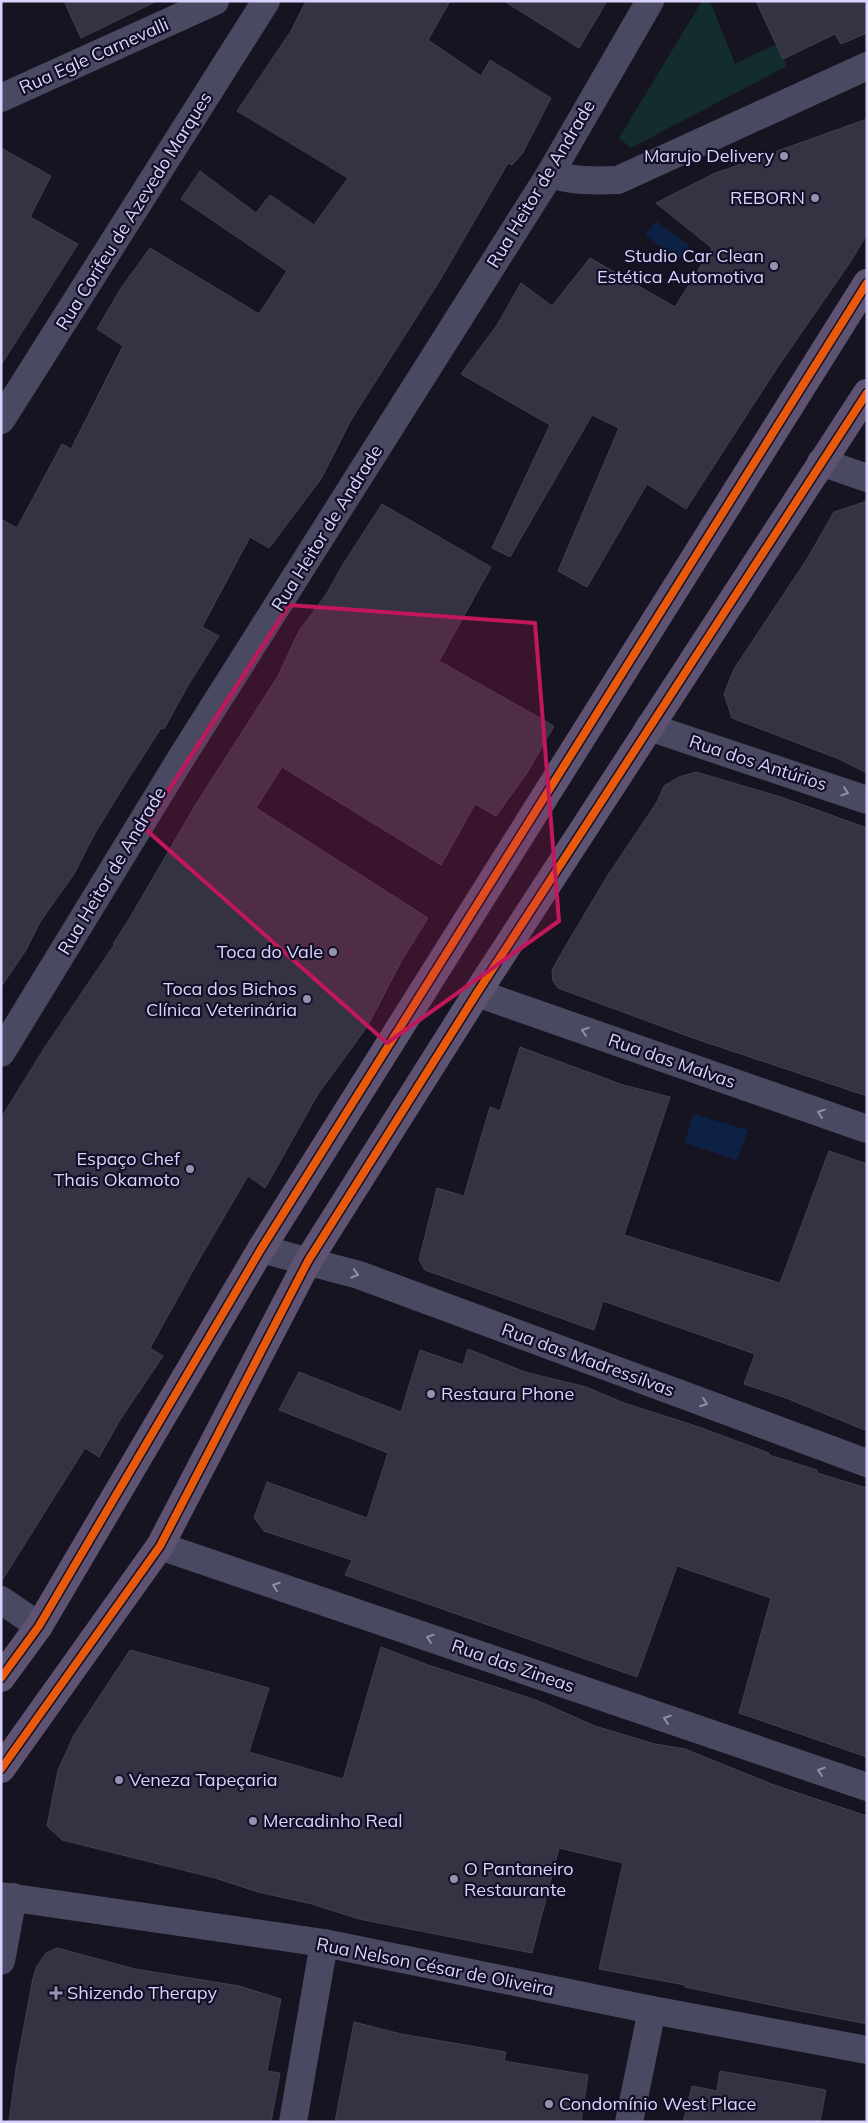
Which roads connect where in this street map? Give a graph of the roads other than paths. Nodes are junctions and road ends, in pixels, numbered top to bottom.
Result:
1 (215, 1) edge
2 (266, 1) edge
3 (650, 1) edge
4 (867, 66) edge
5 (1, 98) edge
6 (550, 174) junction
7 (867, 283) edge
8 (867, 393) edge
9 (1, 420) edge
10 (820, 462) junction
11 (867, 478) edge
12 (649, 727) junction
13 (867, 800) edge
14 (477, 993) junction
15 (1, 1053) edge
16 (867, 1129) edge
17 (261, 1250) junction
18 (308, 1262) junction
19 (867, 1463) edge
20 (160, 1546) junction
21 (1, 1600) edge
22 (39, 1626) junction
23 (1, 1678) edge
24 (1, 1769) edge
25 (867, 1787) edge
26 (7, 1896) edge
27 (324, 1944) junction
28 (1, 1961) edge
29 (652, 2010) junction
30 (867, 2050) edge
31 (293, 2122) edge
32 (629, 2122) edge

1 - 5 street, Rua Egle Carnevalli
2 - 9 street, Rua Corifeu de Azevedo Marques
3 - 6 street, Rua Heitor de Andrade
4 - 6 street
6 - 15 street, Rua Heitor de Andrade
7 - 17 main road
8 - 10 main road
10 - 11 street
10 - 12 main road
12 -> 13 street, Rua dos Antúrios
12 - 14 main road
16 -> 14 street, Rua das Malvas
14 - 18 main road
17 - 18 street, Rua das Madressilvas
17 - 22 main road
18 -> 19 street, Rua das Madressilvas
18 - 20 main road
20 - 24 main road
25 -> 20 street, Rua das Zineas
21 - 22 street
22 - 23 main road
26 - 27 street, Rua Nelson César de Oliveira
26 - 28 street
27 - 29 street, Rua Nelson César de Oliveira
27 - 31 street
29 - 30 street, Rua Nelson César de Oliveira
29 - 32 street

